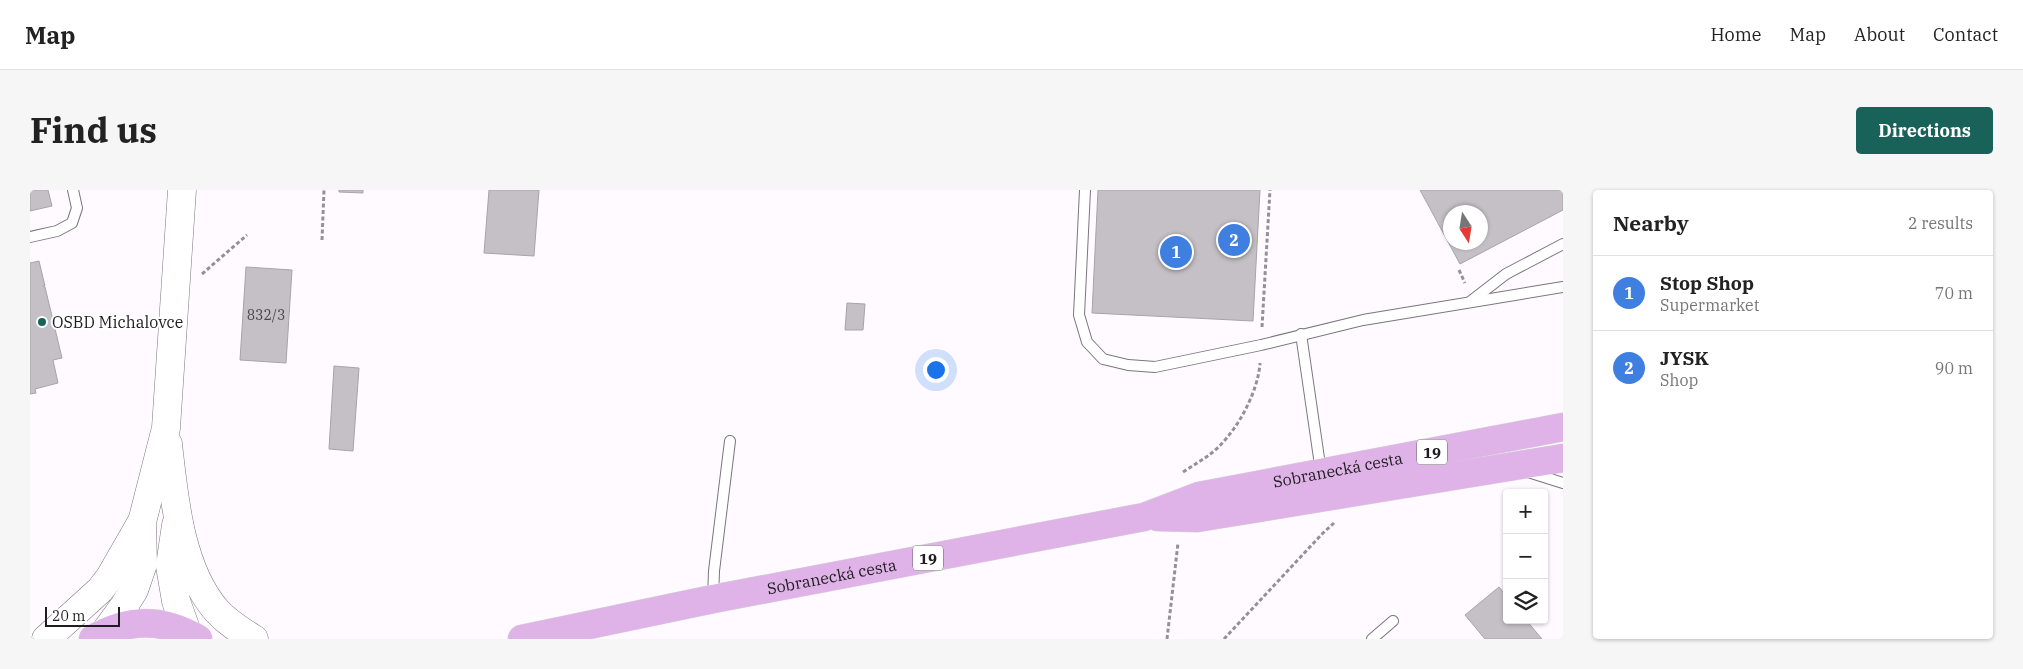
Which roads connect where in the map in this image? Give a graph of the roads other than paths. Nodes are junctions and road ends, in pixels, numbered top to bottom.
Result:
1 (73, 190) edge
2 (182, 190) edge
3 (1085, 190) edge
4 (30, 237) edge
5 (1563, 244) edge
6 (1563, 287) edge
7 (1470, 302) junction
8 (1301, 334) junction
9 (1563, 427) edge
10 (166, 428) junction
11 (730, 441) dead end
12 (1563, 458) edge
13 (1513, 467) junction
14 (1321, 472) junction
15 (1563, 483) edge
16 (1144, 517) junction
17 (176, 518) junction
18 (142, 522) junction
19 (713, 599) junction
20 (1393, 621) dead end
21 (99, 635) edge
22 (193, 636) edge
23 (46, 639) edge
24 (254, 639) edge
25 (522, 639) edge
26 (1372, 639) edge

1 - 4 lane
2 - 10 street
3 - 8 lane
5 - 7 lane
6 - 7 lane
7 - 8 lane
8 - 14 lane
9 - 14 main road, Sobranecká cesta / 19
10 - 17 street
10 - 18 street
11 - 19 lane
12 - 13 main road, Sobranecká cesta / 19
13 - 15 lane
13 - 16 main road, Sobranecká cesta / 19
14 - 16 main road, Sobranecká cesta / 19
16 - 19 main road, Sobranecká cesta / 19
17 - 22 street
17 - 24 street
18 - 21 street
18 - 23 street
19 - 25 main road, Sobranecká cesta / 19
20 - 26 lane
21 - 22 main road

